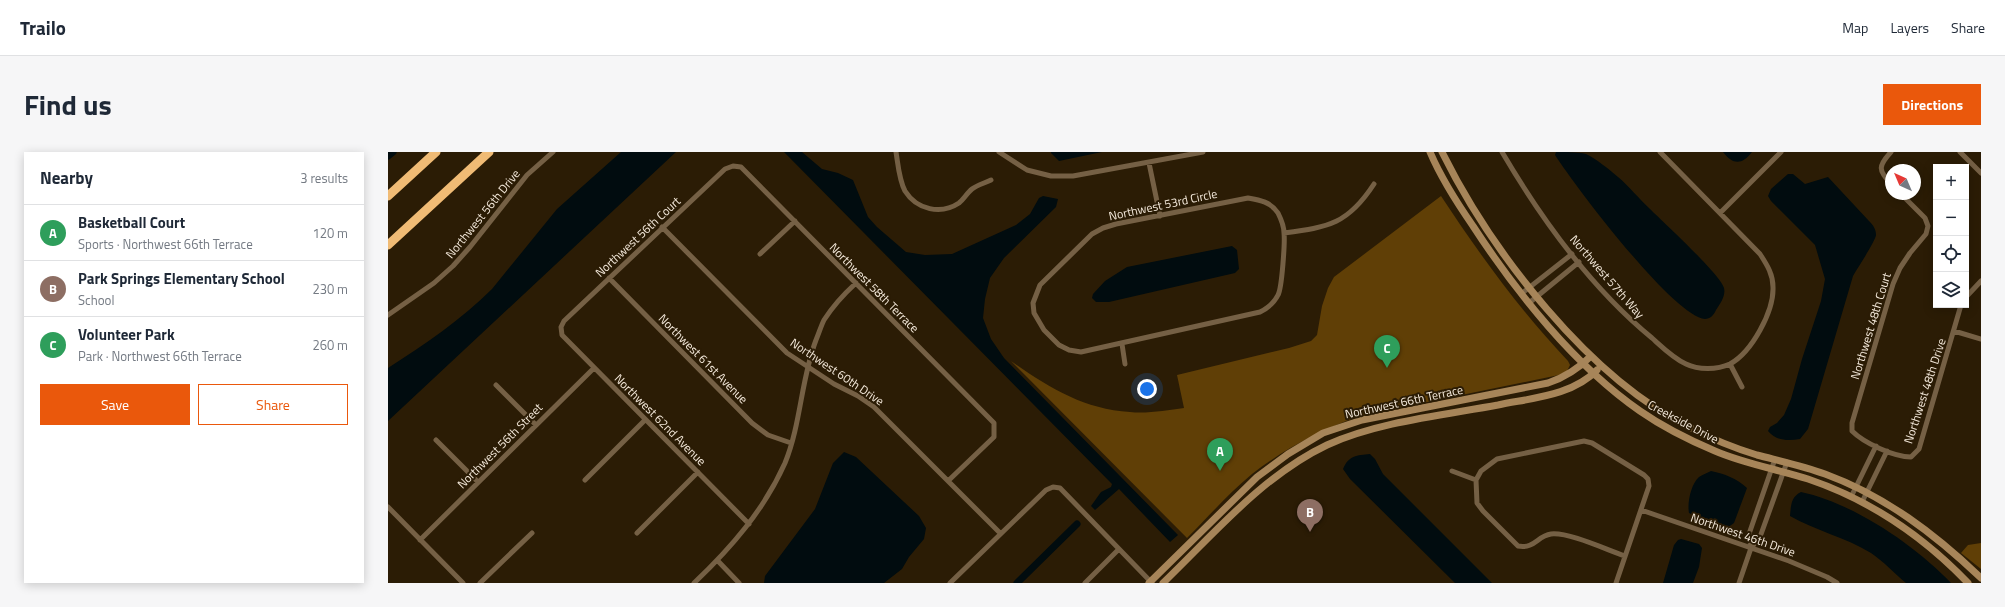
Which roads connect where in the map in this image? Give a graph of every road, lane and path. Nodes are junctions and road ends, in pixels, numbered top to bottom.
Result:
1 (436, 152) edge
2 (489, 152) edge
3 (553, 152) edge
4 (896, 152) edge
5 (999, 152) edge
6 (1202, 152) edge
7 (1430, 152) edge
8 (1442, 152) edge
9 (1502, 152) edge
10 (1660, 152) edge
11 (1781, 152) edge
12 (1891, 152) edge
13 (1960, 152) edge
14 (1149, 163) junction
15 (733, 166) joint
16 (1981, 173) edge
17 (1885, 178) edge
18 (991, 180) dead end
19 (1374, 184) dead end
20 (388, 196) edge
21 (1907, 200) edge
22 (1720, 213) junction
23 (1160, 216) junction
24 (795, 221) junction
25 (662, 228) junction
26 (1284, 233) junction
27 (388, 245) edge
28 (760, 254) dead end
29 (1572, 254) junction
30 (1579, 262) junction
31 (609, 278) junction
32 (1981, 281) edge
33 (856, 283) junction
34 (1530, 287) junction
35 (1522, 294) junction
36 (1969, 294) edge
37 (1538, 296) junction
38 (1529, 304) junction
39 (1960, 308) edge
40 (388, 315) edge
41 (561, 327) joint
42 (1954, 331) junction
43 (1981, 339) edge
44 (1122, 344) junction
45 (1591, 356) junction
46 (1584, 363) junction
47 (1126, 364) dead end
48 (1730, 364) junction
49 (1602, 366) junction
50 (594, 368) junction
51 (807, 368) junction
52 (1594, 374) junction
53 (496, 385) dead end
54 (1742, 387) dead end
55 (646, 420) junction
56 (536, 425) junction
57 (436, 440) dead end
58 (791, 443) junction
59 (1876, 446) junction
60 (1887, 452) junction
61 (1775, 460) junction
62 (1787, 462) junction
63 (1771, 470) junction
64 (1452, 471) dead end
65 (698, 472) junction
66 (1783, 472) junction
67 (585, 480) dead end
68 (1476, 480) junction
69 (948, 481) junction
70 (478, 482) junction
71 (1856, 487) junction
72 (1867, 493) junction
73 (1851, 497) junction
74 (1862, 502) junction
75 (388, 507) edge
76 (1641, 510) junction
77 (1215, 517) junction
78 (749, 524) junction
79 (1223, 525) junction
80 (532, 533) dead end
81 (637, 533) dead end
82 (1000, 534) junction
83 (420, 540) junction
84 (1751, 548) junction
85 (1120, 549) junction
86 (1625, 556) junction
87 (718, 560) junction
88 (1981, 578) edge
89 (463, 583) edge
90 (480, 583) edge
91 (694, 583) edge
92 (740, 583) edge
93 (950, 583) edge
94 (1085, 583) edge
95 (1151, 583) edge
96 (1163, 583) edge
97 (1616, 583) edge
98 (1739, 583) edge
99 (1837, 583) edge
100 (1968, 583) edge

1 - 20 highway
2 - 27 highway
3 - 40 street, Northwest 56th Drive
4 - 18 street
5 - 14 street
6 - 14 street
7 - 35 street, Creekside Drive
8 - 34 street, Creekside Drive
9 - 29 street, Northwest 57th Way
10 - 22 street
11 - 22 street
12 - 17 street
13 - 16 street
14 - 23 street
15 - 24 street, Northwest 58th Terrace
15 - 25 street, Northwest 56th Court
19 - 26 street
21 - 59 street, Northwest 48th Court
22 - 48 street
23 - 26 street, Northwest 53rd Circle
23 - 44 street, Northwest 53rd Circle
24 - 28 street
24 - 33 street, Northwest 58th Terrace
25 - 31 street, Northwest 56th Court
25 - 51 street, Northwest 60th Drive
26 - 44 street, Northwest 53rd Circle
29 - 30 street, Northwest 57th Way
29 - 34 street
30 - 37 street
30 - 48 street, Northwest 57th Way
31 - 41 street, Northwest 56th Court
31 - 58 street, Northwest 61st Avenue
32 - 36 street
33 - 51 street
33 - 69 street, Northwest 58th Terrace
34 - 35 street
34 - 37 street, Creekside Drive
35 - 38 street, Creekside Drive
37 - 38 street
37 - 45 street, Creekside Drive
38 - 46 street, Creekside Drive
39 - 42 street, Northwest 48th Drive
41 - 50 street, Northwest 62nd Avenue
42 - 43 street
42 - 60 street, Northwest 48th Drive
44 - 47 street
45 - 46 street, Northwest 66th Terrace
45 - 49 street, Creekside Drive
46 - 52 street, Creekside Drive
46 - 77 street, Northwest 66th Terrace
48 - 54 street
49 - 52 street, Northwest 66th Terrace
49 - 61 street, Creekside Drive
50 - 55 street, Northwest 62nd Avenue
50 - 56 street, Northwest 56th Street
51 - 58 street
51 - 69 street, Northwest 60th Drive
52 - 63 street, Creekside Drive
52 - 79 street, Northwest 66th Terrace
53 - 56 street
55 - 65 street, Northwest 62nd Avenue
55 - 67 street
56 - 70 street, Northwest 56th Street
57 - 70 street
58 - 78 street
59 - 60 street, Northwest 48th Drive
59 - 71 street
60 - 72 street, Northwest 48th Drive
61 - 62 street, Creekside Drive
61 - 63 street
62 - 66 street
62 - 71 street, Creekside Drive
63 - 66 street, Creekside Drive
63 - 84 street
64 - 68 street
65 - 78 street, Northwest 62nd Avenue
65 - 81 street
66 - 73 street, Creekside Drive
66 - 84 street
68 - 76 street
68 - 86 street
69 - 82 street, Northwest 60th Drive
70 - 83 street, Northwest 56th Street
71 - 72 street, Creekside Drive
71 - 73 street
72 - 74 street, Northwest 48th Drive
72 - 88 street, Creekside Drive
73 - 74 street, Creekside Drive
74 - 100 street, Creekside Drive
75 - 83 street
76 - 84 street, Northwest 46th Drive
76 - 86 street
77 - 79 street
77 - 95 street, Northwest 66th Terrace
78 - 87 street
79 - 96 street, Northwest 66th Terrace
80 - 90 street
82 - 85 street
82 - 93 street
83 - 89 street
84 - 98 street
84 - 99 street, Northwest 46th Drive
85 - 94 street
85 - 95 street
86 - 97 street
87 - 91 street
87 - 92 street

